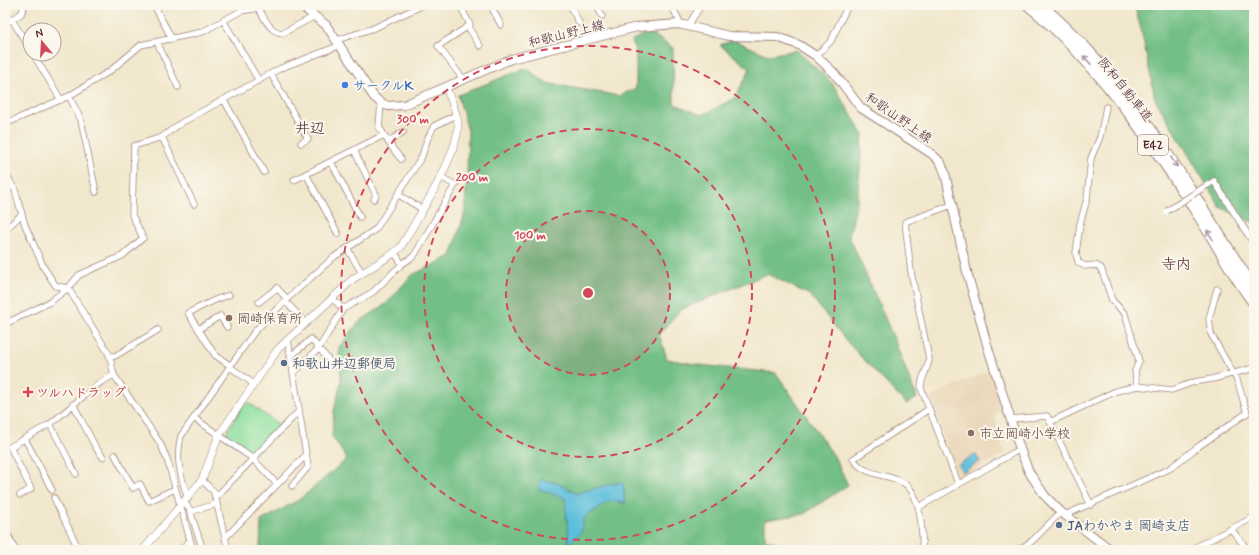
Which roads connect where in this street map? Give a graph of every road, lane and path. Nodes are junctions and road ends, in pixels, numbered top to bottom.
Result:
1 (25, 5) edge
2 (154, 5) edge
3 (300, 5) edge
4 (423, 5) edge
5 (460, 5) edge
6 (493, 5) edge
7 (570, 5) edge
8 (597, 5) edge
9 (671, 5) edge
10 (701, 5) edge
11 (848, 5) edge
12 (1028, 5) edge
13 (1041, 5) edge
14 (316, 16) junction
15 (602, 16) dead end
16 (223, 20) junction
17 (5, 23) edge
18 (14, 23) dead end
19 (579, 23) dead end
20 (679, 24) junction
21 (500, 25) dead end
22 (688, 26) junction
23 (468, 27) junction
24 (22, 36) edge
25 (172, 38) junction
26 (157, 42) junction
27 (339, 42) junction
28 (480, 46) dead end
29 (816, 56) junction
30 (38, 62) edge
31 (271, 74) junction
32 (463, 79) junction
33 (259, 81) junction
34 (178, 87) dead end
35 (446, 87) junction
36 (69, 96) junction
37 (61, 100) junction
38 (224, 100) junction
39 (381, 103) junction
40 (1106, 107) dead end
41 (456, 114) junction
42 (5, 124) edge
43 (403, 132) dead end
44 (384, 135) junction
45 (162, 136) junction
46 (388, 142) junction
47 (301, 143) dead end
48 (354, 150) junction
49 (401, 159) dead end
50 (331, 162) junction
51 (264, 172) dead end
52 (5, 173) edge
53 (306, 174) junction
54 (441, 177) junction
55 (294, 180) dead end
56 (96, 192) dead end
57 (399, 195) junction
58 (374, 199) dead end
59 (194, 204) dead end
60 (952, 205) junction
61 (422, 209) junction
62 (1167, 211) dead end
63 (22, 215) junction
64 (360, 217) dead end
65 (5, 230) edge
66 (338, 234) dead end
67 (1254, 244) edge
68 (347, 248) junction
69 (394, 252) junction
70 (402, 264) junction
71 (362, 273) junction
72 (68, 288) junction
73 (1254, 288) edge
74 (1217, 289) dead end
75 (229, 295) dead end
76 (332, 298) junction
77 (286, 300) junction
78 (259, 302) dead end
79 (1254, 303) edge
80 (343, 309) junction
81 (306, 323) junction
82 (5, 324) edge
83 (227, 327) dead end
84 (200, 329) junction
85 (158, 330) dead end
86 (288, 340) junction
87 (319, 348) junction
88 (110, 356) junction
89 (290, 357) junction
90 (333, 365) dead end
91 (230, 366) junction
92 (1254, 368) edge
93 (293, 372) junction
94 (1234, 374) junction
95 (114, 375) junction
96 (254, 384) junction
97 (1137, 386) junction
98 (74, 404) junction
99 (930, 409) junction
100 (299, 412) junction
101 (194, 418) junction
102 (1012, 419) junction
103 (1050, 422) junction
104 (50, 424) junction
105 (220, 435) junction
106 (25, 439) junction
107 (1020, 449) junction
108 (115, 455) dead end
109 (306, 455) junction
110 (103, 457) dead end
111 (252, 458) junction
112 (76, 474) dead end
113 (202, 480) junction
114 (277, 484) junction
115 (958, 484) junction
116 (292, 486) dead end
117 (175, 489) junction
118 (52, 490) dead end
119 (20, 495) dead end
120 (54, 498) dead end
121 (215, 501) junction
122 (184, 503) junction
123 (1091, 505) junction
124 (919, 507) junction
125 (190, 512) junction
126 (1063, 513) junction
127 (1254, 517) edge
128 (1231, 529) junction
129 (6, 537) edge
130 (225, 538) junction
131 (190, 540) junction
132 (1254, 548) edge
133 (14, 550) edge
134 (79, 550) edge
135 (143, 550) edge
136 (181, 550) edge
137 (193, 550) edge
138 (203, 550) edge
139 (228, 550) edge
140 (922, 550) edge
141 (1018, 550) edge
142 (1111, 550) edge
143 (1190, 550) edge

1 - 17 street
2 - 25 street
3 - 14 main road
4 - 27 street
5 - 23 street
6 - 21 street
7 - 19 street
8 - 15 street
9 - 20 street
10 - 22 street
11 - 29 street
79 -> 12 highway, 阪和自動車道 / E42
13 -> 73 highway, 阪和自動車道 / E42
14 - 16 street
14 - 27 main road
16 - 25 street
16 - 33 street
18 - 24 street
20 - 22 main road, 和歌山野上線
20 - 32 main road, 和歌山野上線
22 - 29 main road, 和歌山野上線
23 - 28 street
23 - 32 street
25 - 26 street
26 - 34 street
26 - 36 street
27 - 31 street
27 - 39 main road
29 - 60 main road, 和歌山野上線
30 - 37 street
31 - 33 street
31 - 47 street
32 - 35 main road, 和歌山野上線
33 - 38 street
35 - 39 main road, 和歌山野上線
35 - 41 street
36 - 37 street
36 - 56 street
37 - 42 street
38 - 45 street
38 - 51 street
39 - 44 street
40 - 97 street
41 - 54 street
41 - 57 street
43 - 46 street
44 - 46 street
44 - 48 street
45 - 59 street
45 - 72 street
46 - 49 street
48 - 50 street
48 - 58 street
50 - 53 street
50 - 64 street
52 - 63 street
53 - 55 street
53 - 66 street
54 - 61 street
54 - 70 street
57 - 61 street
57 - 68 street
60 - 99 street
60 - 102 main road, 和歌山野上線
61 - 69 street
62 - 67 street, bridge
63 - 65 street
63 - 72 street
68 - 71 street
68 - 77 street
69 - 70 street
69 - 71 street
70 - 80 street
71 - 76 street
72 - 82 street
72 - 88 street
74 - 94 street
75 - 84 street
76 - 80 street
76 - 81 street
77 - 78 street
77 - 81 street
77 - 91 street
80 - 87 street
81 - 86 street
83 - 84 street
84 - 91 street
85 - 88 street
86 - 89 street
86 - 96 street
87 - 89 street
87 - 90 street
87 - 93 street
88 - 95 street
89 - 93 street
91 - 96 street
91 - 101 street
92 - 94 street
93 - 100 street
94 - 97 street
94 - 123 street
95 - 98 street
95 - 117 street
96 - 105 street
97 - 103 street
98 - 104 street
98 - 110 street
99 - 115 street
99 - 124 street
100 - 109 street
100 - 111 street
101 - 105 street
101 - 122 street
102 - 103 street
102 - 107 main road, 和歌山野上線
103 - 123 street
104 - 106 street
104 - 112 street
105 - 111 street
105 - 113 street
106 - 118 street
106 - 119 street
107 - 115 street
107 - 126 main road, 和歌山野上線
108 - 117 street
109 - 114 street
109 - 116 street
111 - 114 street
111 - 121 street
113 - 121 street
113 - 122 street
114 - 130 street
115 - 124 street
117 - 122 street
120 - 134 street
121 - 125 street
121 - 130 street
122 - 125 street
122 - 131 street
122 - 135 street
123 - 126 street
124 - 140 street
125 - 138 street
126 - 141 street
126 - 142 main road, 和歌山野上線
127 - 128 street
128 - 132 street
128 - 143 street
129 - 133 main road
130 - 139 street
131 - 136 street
131 - 137 street

